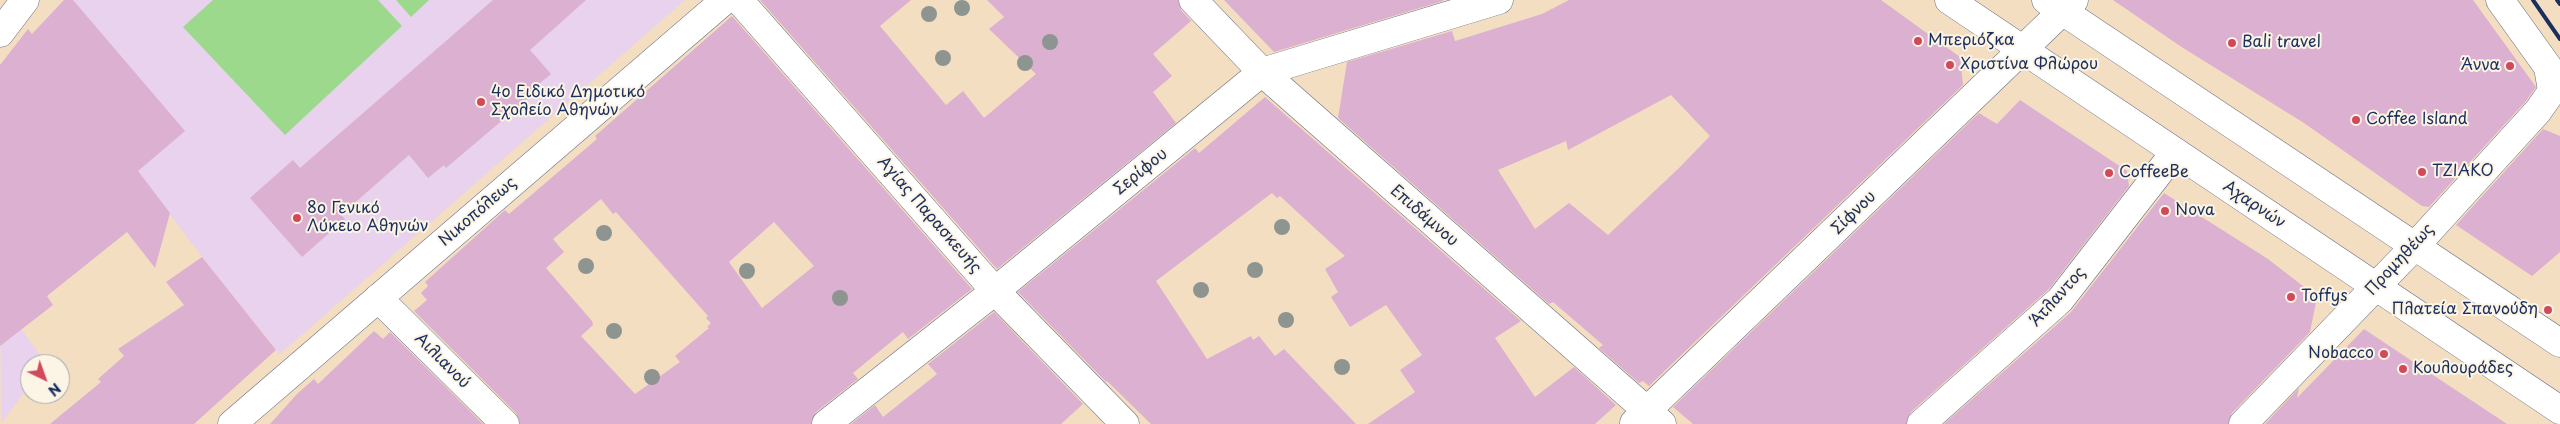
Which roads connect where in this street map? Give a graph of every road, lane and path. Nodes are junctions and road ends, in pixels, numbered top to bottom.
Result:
1 (25, 0) edge
2 (725, 0) edge
3 (739, 0) edge
4 (1193, 0) edge
5 (1498, 0) edge
6 (1949, 0) edge
7 (2500, 0) edge
8 (2061, 4) edge
9 (0, 33) edge
10 (2024, 50) junction
11 (1262, 72) junction
12 (2175, 152) junction
13 (2416, 245) junction
14 (2376, 286) junction
15 (995, 291) junction
16 (378, 298) junction
17 (2560, 343) edge
18 (2560, 410) edge
19 (1647, 420) edge
20 (232, 424) edge
21 (505, 424) edge
22 (826, 424) edge
23 (1125, 424) edge
24 (1921, 424) edge
25 (2243, 424) edge

1 - 9 street
2 - 16 street, Νικοπόλεως
3 - 15 street, Αγίας Παρασκευής
4 - 11 street, Επιδάμνου
5 - 11 street, Σερίφου
6 - 10 street, Αχαρνών
7 - 13 street, Προμηθέως
8 - 10 street, Σίφνου
8 - 13 street
10 - 12 street, Αχαρνών
10 - 19 street, Σίφνου
11 - 15 street, Σερίφου
11 - 19 street, Επιδάμνου
12 - 14 street, Αχαρνών
12 - 24 street, Άτλαντος
13 - 14 street, Προμηθέως
13 - 17 street
14 - 18 street, Αχαρνών
14 - 25 street, Προμηθέως
15 - 22 street, Σερίφου
15 - 23 street, Αγίας Παρασκευής
16 - 20 street, Νικοπόλεως
16 - 21 street, Αιλιανού

